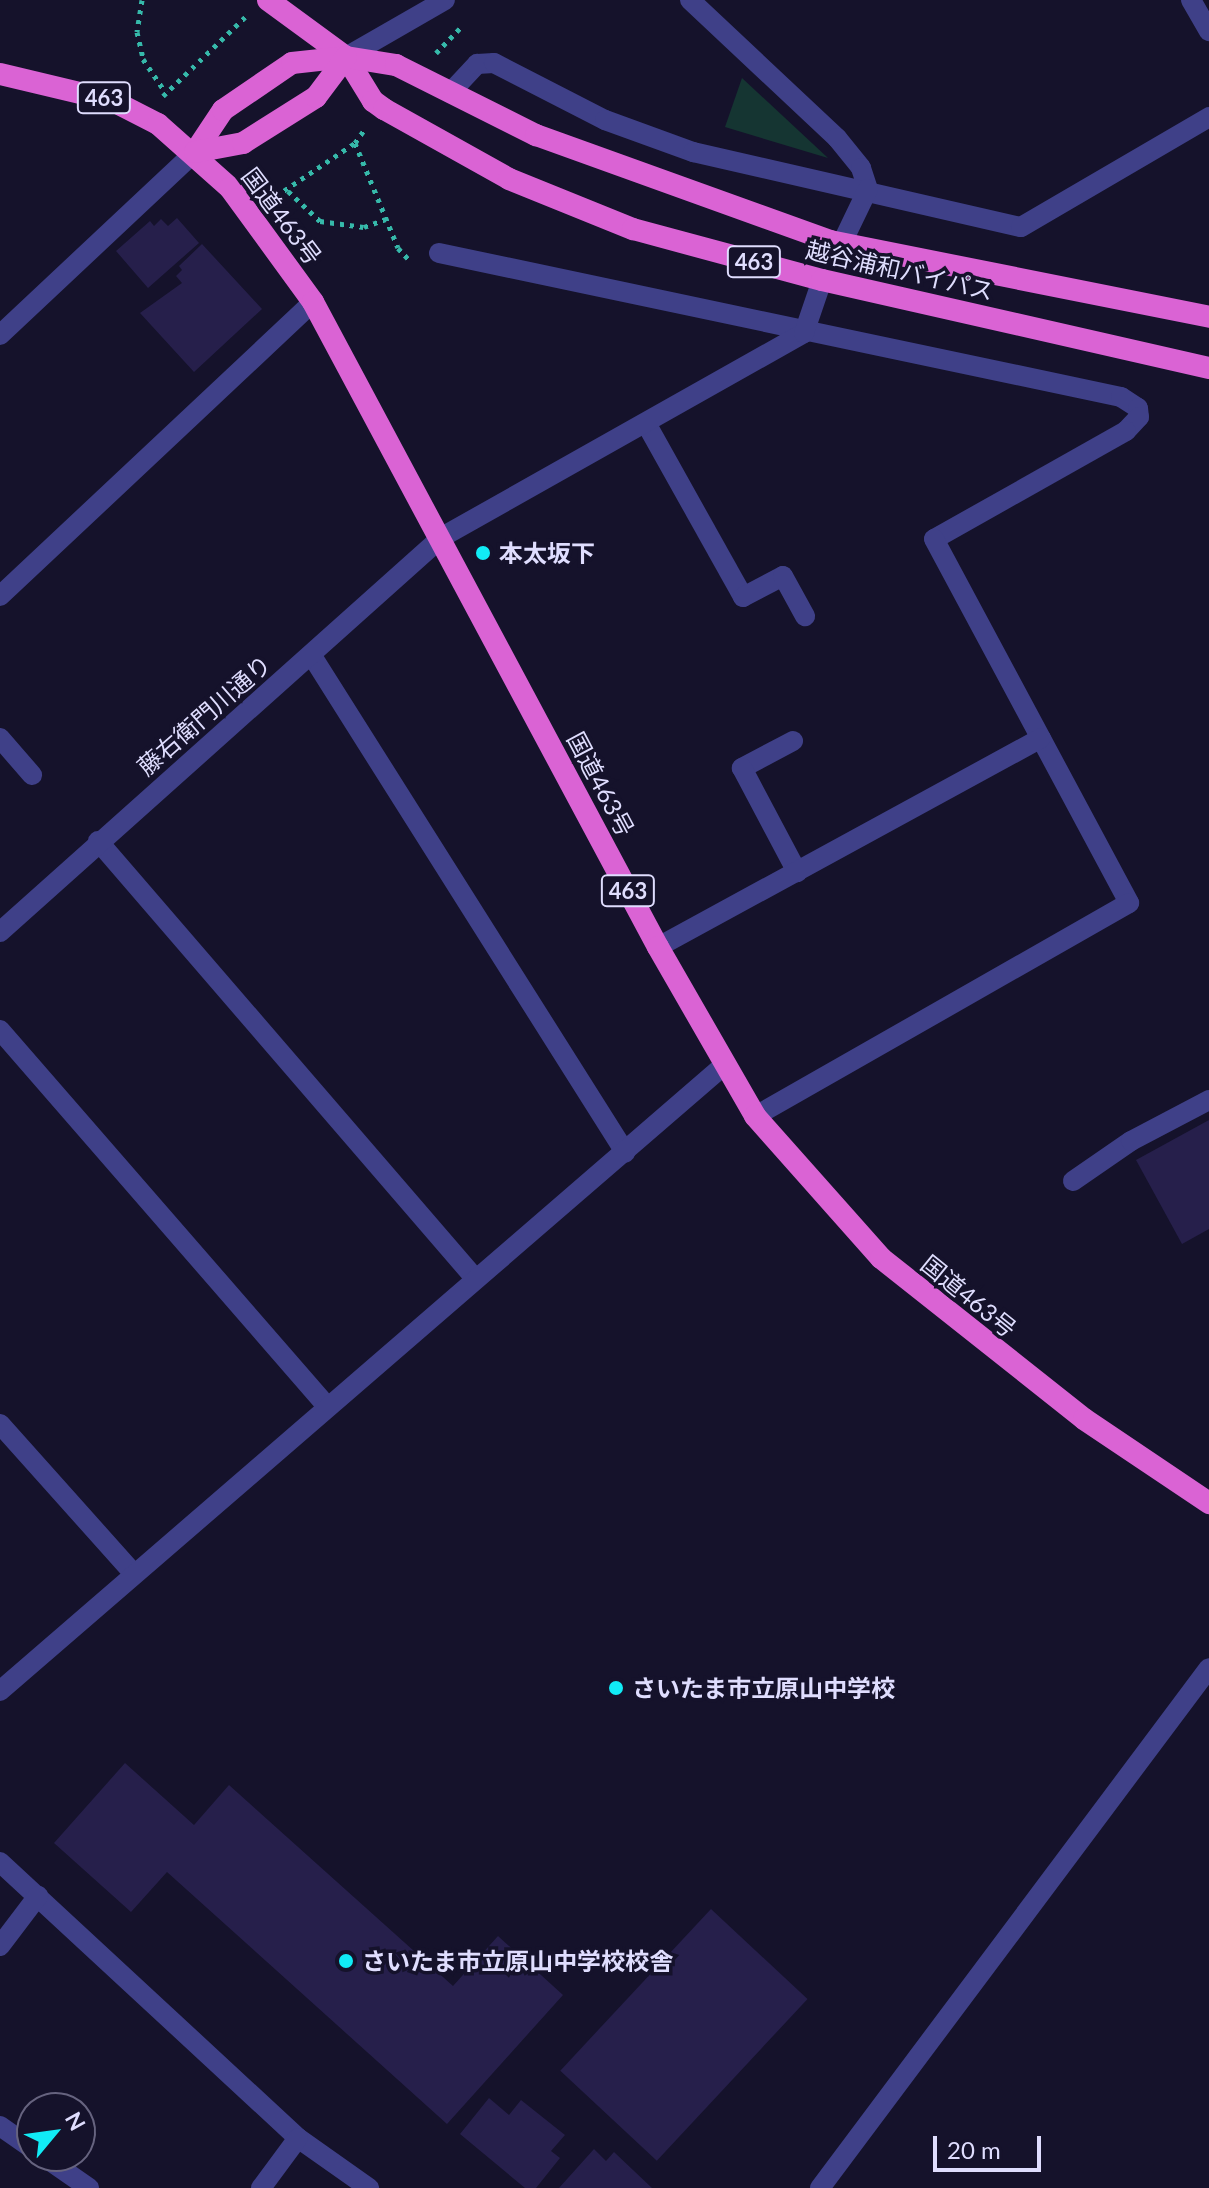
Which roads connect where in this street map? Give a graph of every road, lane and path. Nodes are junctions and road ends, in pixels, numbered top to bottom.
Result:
1 (142, 0) edge
2 (268, 0) edge
3 (445, 0) edge
4 (690, 0) edge
5 (1191, 0) edge
6 (248, 14) dead end
7 (462, 26) dead end
8 (1209, 31) edge
9 (435, 54) dead end
10 (346, 57) junction
11 (0, 74) edge
12 (450, 93) junction
13 (1209, 117) edge
14 (364, 130) dead end
15 (355, 143) junction
16 (195, 152) junction
17 (868, 189) junction
18 (288, 191) junction
19 (276, 196) dead end
20 (386, 219) junction
21 (842, 243) junction
22 (439, 253) dead end
23 (413, 263) dead end
24 (822, 280) junction
25 (313, 302) junction
26 (1209, 317) edge
27 (804, 333) junction
28 (0, 335) edge
29 (1209, 368) edge
30 (647, 425) junction
31 (442, 537) junction
32 (0, 596) edge
33 (805, 616) dead end
34 (312, 656) junction
35 (0, 738) edge
36 (1041, 738) junction
37 (793, 741) dead end
38 (32, 775) dead end
39 (98, 841) junction
40 (797, 872) junction
41 (0, 932) edge
42 (658, 947) junction
43 (0, 1030) edge
44 (723, 1066) junction
45 (1209, 1100) edge
46 (755, 1116) junction
47 (625, 1152) junction
48 (1073, 1181) dead end
49 (474, 1277) junction
50 (327, 1406) junction
51 (0, 1424) edge
52 (1209, 1503) edge
53 (134, 1574) junction
54 (1209, 1668) edge
55 (2, 1685) edge
56 (0, 1862) edge
57 (38, 1896) junction
58 (0, 1946) edge
59 (298, 2138) junction
60 (66, 2172) edge
61 (89, 2188) edge
62 (261, 2188) edge
63 (369, 2188) edge
64 (820, 2188) edge

1 - 6 path
2 - 10 highway, 越谷浦和バイパス / 463
3 - 10 street
4 - 17 street
5 - 8 street
7 - 9 path
10 - 12 highway, 越谷浦和バイパス / 463
10 - 16 highway
10 - 16 highway, 463
10 - 24 highway, 越谷浦和バイパス / 463
11 - 16 highway, 国道463号 / 463
12 - 17 street
12 - 21 highway, 越谷浦和バイパス / 463
13 - 17 street
14 - 15 path
15 - 18 path
15 - 20 path
16 - 25 highway, 国道463号 / 463
16 - 28 street
17 - 21 street
18 - 19 path
18 - 20 path
20 - 23 path
21 - 26 highway, 越谷浦和バイパス / 463
22 - 27 street
24 - 27 street
24 - 29 highway, 越谷浦和バイパス / 463
25 - 31 highway, 国道463号 / 463
25 - 32 street
27 - 30 street, 藤右衛門川通り
27 - 36 street
30 - 31 street, 藤右衛門川通り
30 - 33 street
31 - 34 street, 藤右衛門川通り
31 - 42 highway, 国道463号 / 463
34 - 39 street, 藤右衛門川通り
34 - 47 street
35 - 38 street
36 - 40 street
36 - 46 street
37 - 40 street
39 - 41 street, 藤右衛門川通り
39 - 49 street
40 - 42 street
42 - 44 highway, 国道463号 / 463
43 - 50 street
44 - 46 highway, 国道463号 / 463
44 - 47 street
45 - 48 street
46 - 52 highway, 国道463号 / 463
47 - 49 street
49 - 50 street
50 - 53 street
51 - 53 street
53 - 55 street
54 - 64 street
56 - 57 street
57 - 58 street
57 - 59 street
59 - 62 street
59 - 63 street
60 - 61 street

